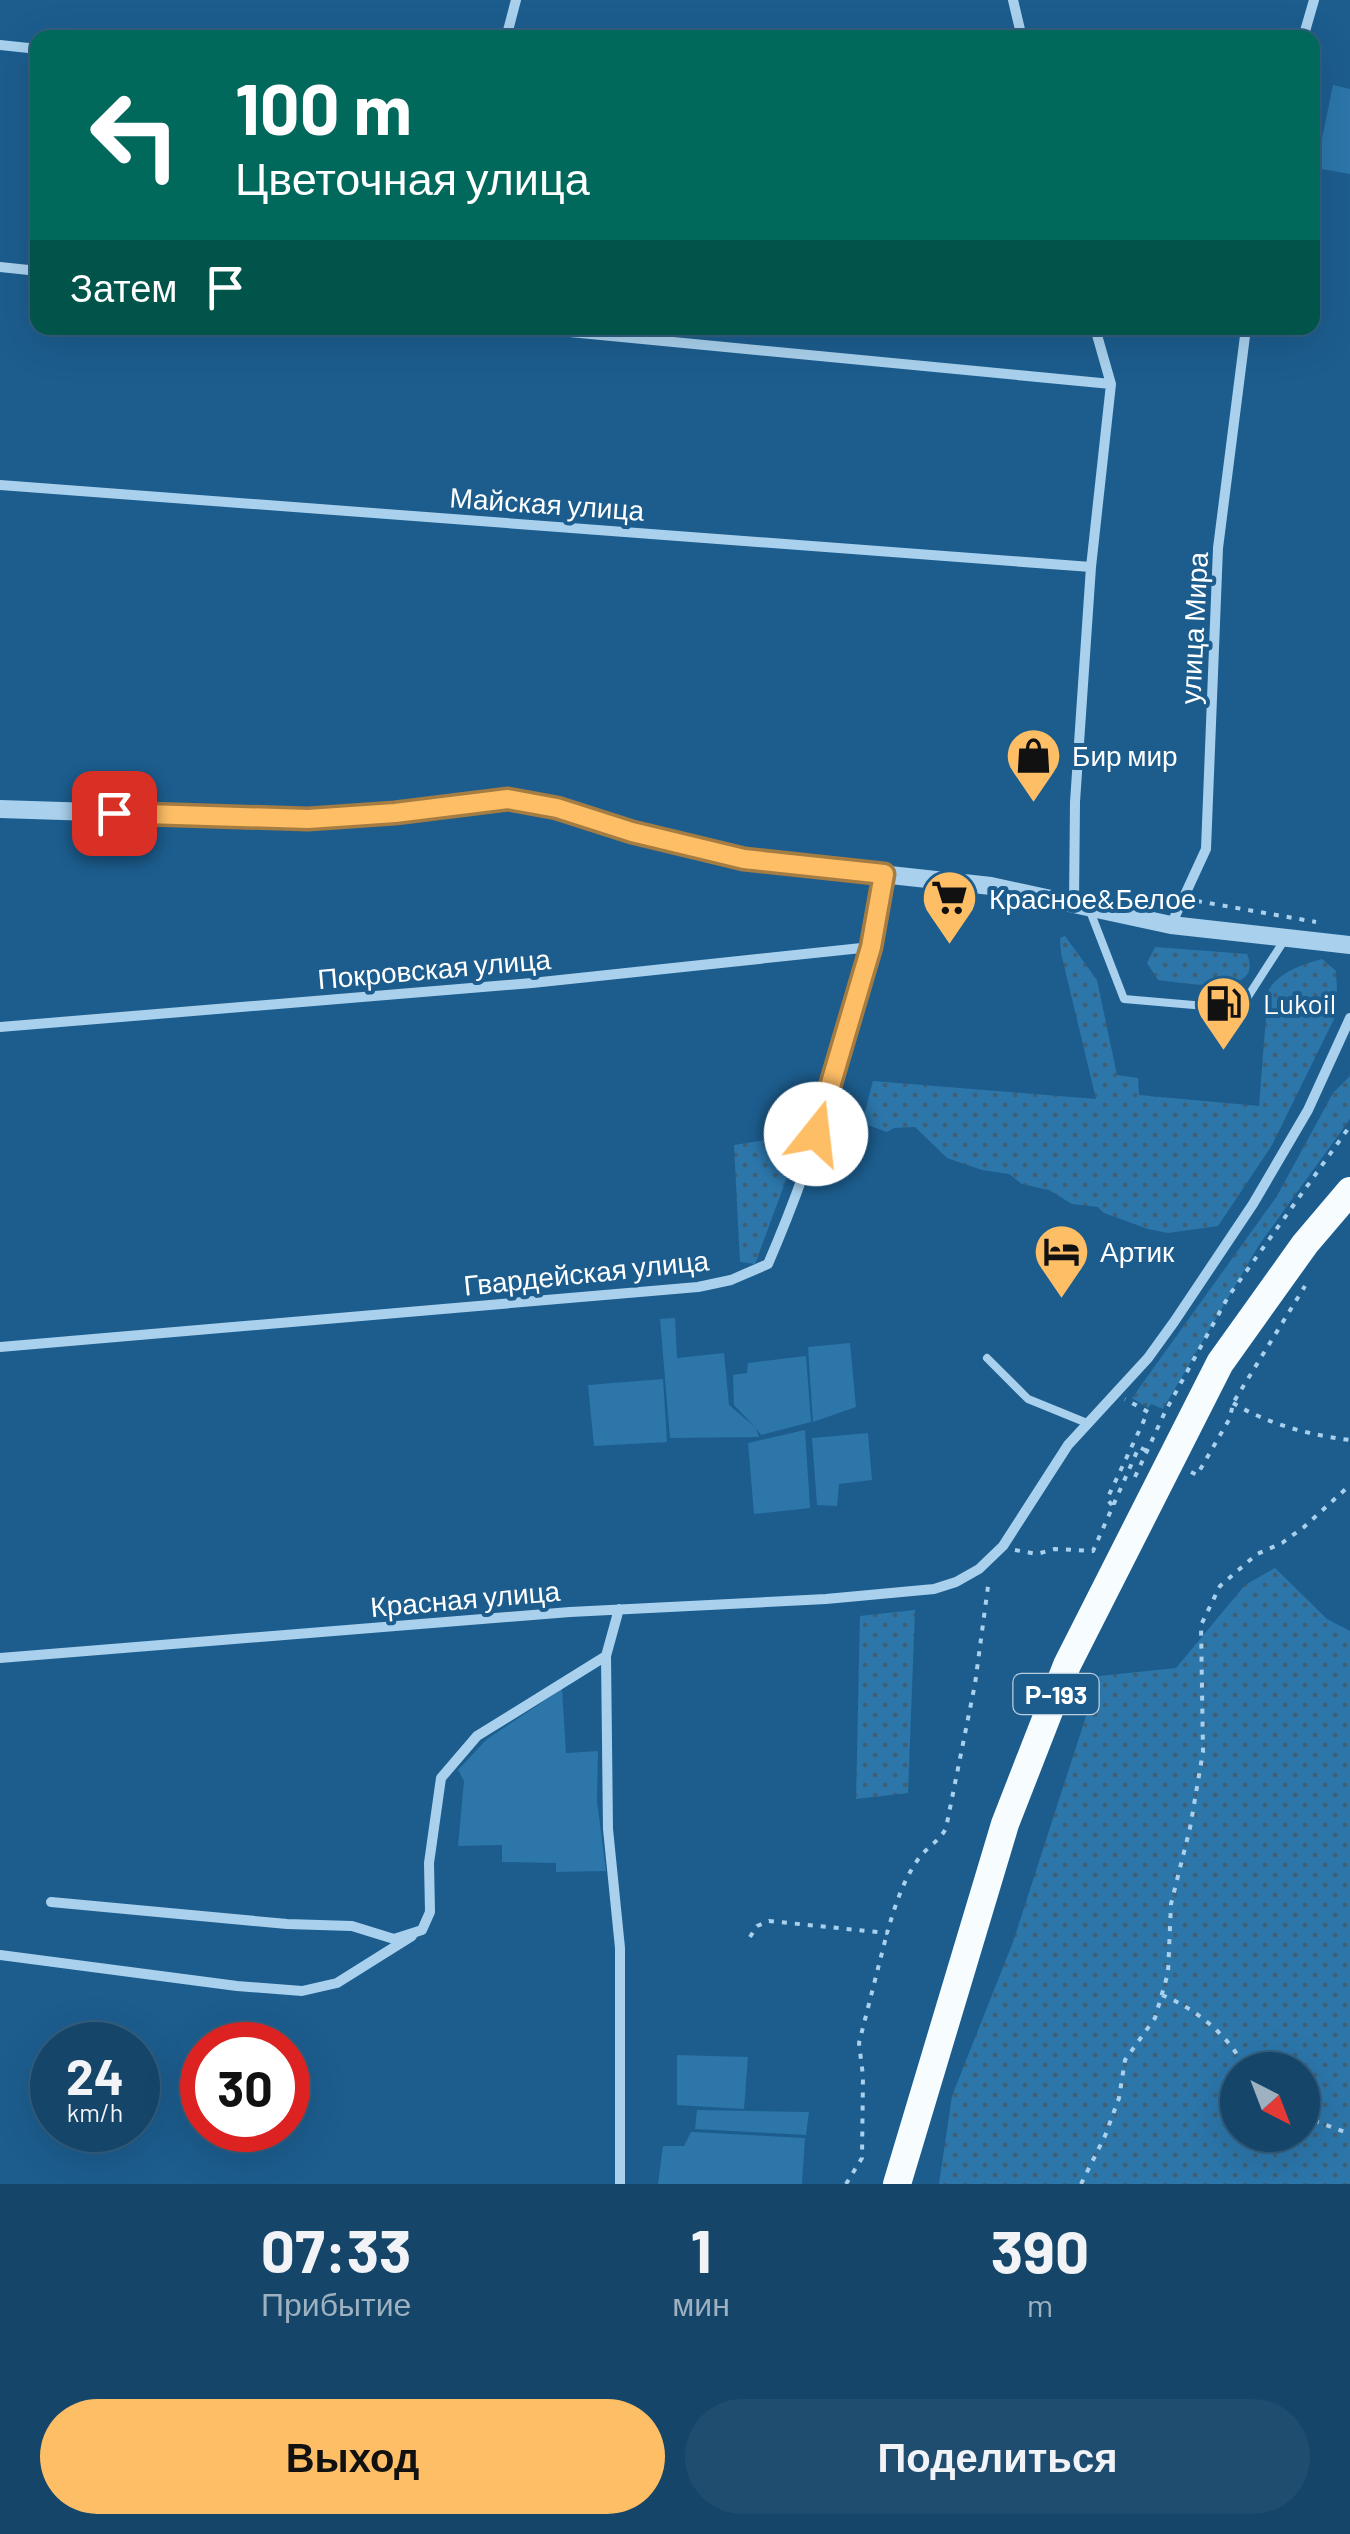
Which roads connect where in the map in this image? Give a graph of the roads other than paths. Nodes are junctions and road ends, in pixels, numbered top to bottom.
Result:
1 (516, 0) edge
2 (1013, 0) edge
3 (1314, 0) edge
4 (508, 30) edge
5 (1020, 30) edge
6 (1305, 30) edge
7 (0, 46) edge
8 (30, 48) edge
9 (0, 267) edge
10 (30, 270) edge
11 (601, 335) edge
12 (1097, 335) edge
13 (1245, 335) edge
14 (1111, 384) junction
15 (0, 485) edge
16 (1091, 567) junction
17 (0, 809) edge
18 (884, 874) junction
19 (1081, 905) junction
20 (1171, 925) junction
21 (1284, 939) junction
22 (1350, 946) edge
23 (871, 947) junction
24 (1350, 1018) edge
25 (0, 1026) edge
26 (1350, 1169) edge
27 (1350, 1191) edge
28 (1305, 1244) junction
29 (0, 1346) edge
30 (987, 1358) dead end
31 (1088, 1422) junction
32 (619, 1609) junction
33 (606, 1656) junction
34 (0, 1658) edge
35 (51, 1902) dead end
36 (422, 1930) junction
37 (0, 1954) edge
38 (620, 2184) edge
39 (897, 2184) edge

1 - 4 street
2 - 5 street
3 - 6 street
7 - 8 street
9 - 10 street
11 - 14 street
12 - 14 street
13 - 20 street, улица Мира
14 - 16 street
15 - 16 street, Майская улица
16 - 19 street
17 - 18 street
18 - 19 street
18 - 23 street, Гвардейская улица
19 - 20 street
19 - 21 lane
20 - 21 street
21 - 22 street
23 - 25 street, Покровская улица
23 - 29 street, Гвардейская улица
24 - 31 street, Красная улица
26 - 28 highway
27 - 28 highway, Р-193
28 - 39 highway, Р-193
30 - 31 lane
31 - 32 street, Красная улица
32 - 33 street
32 - 34 street, Красная улица
33 - 36 street
33 - 38 street
35 - 36 street
36 - 37 street

